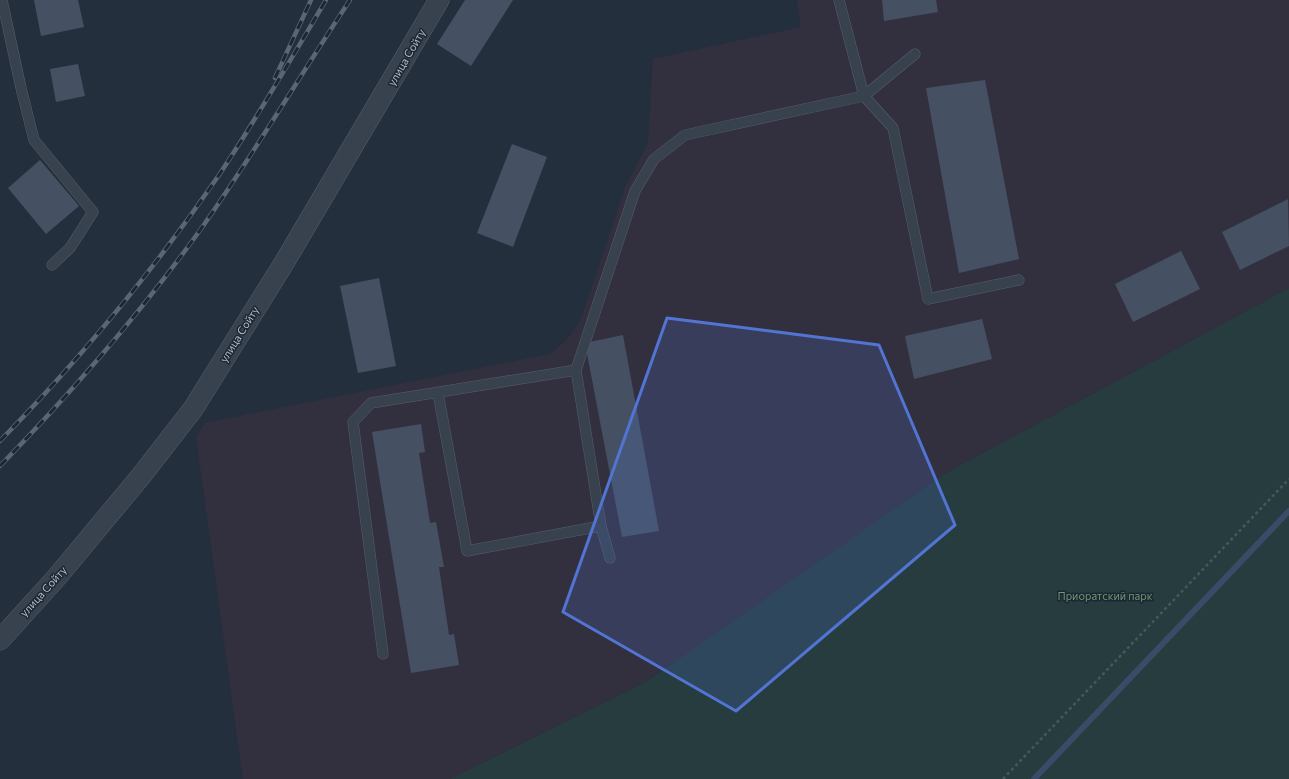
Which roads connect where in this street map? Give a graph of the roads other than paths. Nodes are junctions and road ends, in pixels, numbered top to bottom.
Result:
1 (2, 0) edge
2 (439, 0) edge
3 (839, 0) edge
4 (915, 54) dead end
5 (864, 96) junction
6 (52, 265) dead end
7 (1019, 280) dead end
8 (576, 370) junction
9 (438, 393) junction
10 (601, 526) junction
11 (610, 558) dead end
12 (0, 640) edge
13 (383, 654) dead end

1 - 6 lane
2 - 12 street, улица Сойту
3 - 5 lane
4 - 5 lane
5 - 7 lane
5 - 8 lane
8 - 9 lane
8 - 10 lane
9 - 10 lane
9 - 13 lane
10 - 11 lane

